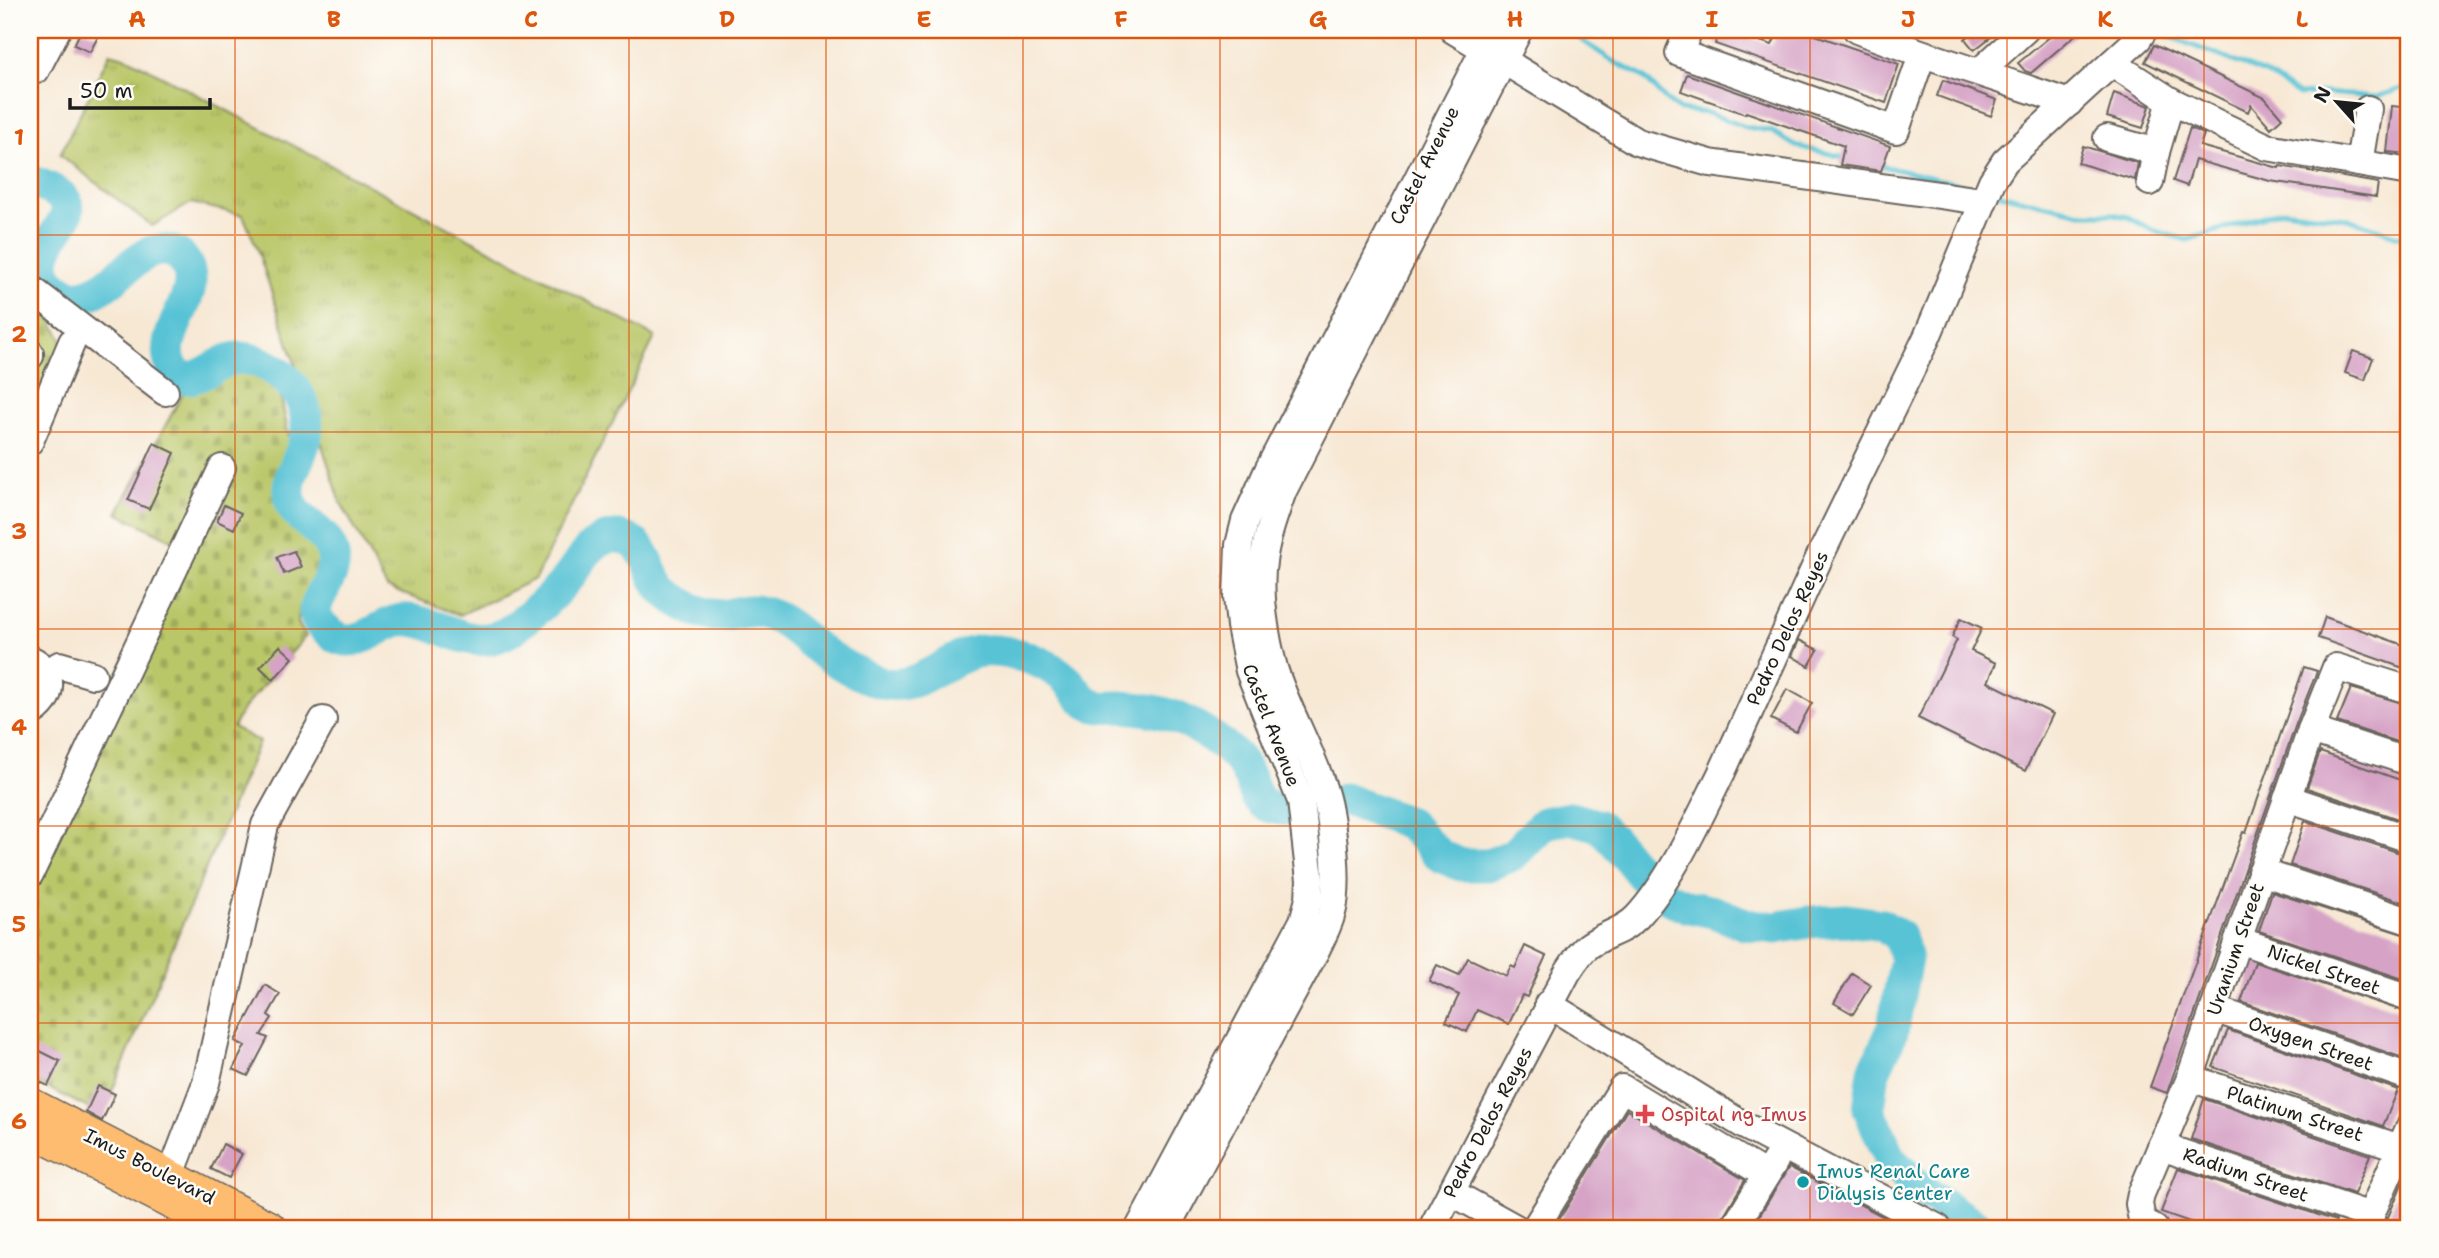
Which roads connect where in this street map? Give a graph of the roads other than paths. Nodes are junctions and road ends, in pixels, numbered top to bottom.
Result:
1 (57, 30) edge
2 (1453, 30) edge
3 (1519, 30) edge
4 (1689, 30) edge
5 (1857, 30) edge
6 (2025, 30) edge
7 (2144, 30) edge
8 (1494, 46) edge
9 (1922, 55) junction
10 (2112, 63) junction
11 (36, 70) dead end
12 (1980, 71) junction
13 (2171, 101) junction
14 (2068, 103) junction
15 (2368, 109) dead end
16 (2107, 138) dead end
17 (2155, 152) junction
18 (2359, 163) junction
19 (2409, 172) edge
20 (2150, 182) dead end
21 (1982, 201) junction
22 (30, 288) edge
23 (72, 342) dead end
24 (165, 392) dead end
25 (30, 441) edge
26 (222, 468) dead end
27 (38, 666) edge
28 (93, 675) dead end
29 (2409, 690) edge
30 (30, 713) edge
31 (323, 720) dead end
32 (2311, 730) junction
33 (2409, 762) edge
34 (2287, 798) junction
35 (2409, 839) edge
36 (2261, 872) junction
37 (30, 874) edge
38 (2409, 921) edge
39 (2238, 940) junction
40 (2409, 998) edge
41 (1548, 1004) junction
42 (2214, 1009) junction
43 (2409, 1077) edge
44 (2190, 1078) junction
45 (30, 1104) edge
46 (30, 1130) edge
47 (2405, 1138) edge
48 (2161, 1146) junction
49 (1783, 1147) junction
50 (1766, 1175) junction
51 (166, 1187) junction
52 (1451, 1192) junction
53 (2368, 1222) edge
54 (221, 1228) edge
55 (270, 1228) edge
56 (1139, 1228) edge
57 (1166, 1228) edge
58 (1432, 1228) edge
59 (1517, 1228) edge
60 (1535, 1228) edge
61 (1734, 1228) edge
62 (1938, 1228) edge
63 (2152, 1228) edge

1 - 11 street
2 - 8 street
3 - 8 street, Castel Avenue
4 - 9 street
5 - 9 street
6 - 12 street
7 - 10 street, Pedro Delos Reyes
8 - 21 street
8 - 56 street, Castel Avenue
8 - 57 street, Castel Avenue
9 - 12 street
10 - 13 street
10 - 14 street, Pedro Delos Reyes
12 - 14 street
13 - 17 street
13 - 18 street
14 - 21 street, Pedro Delos Reyes
15 - 18 street
16 - 17 street
17 - 20 street
18 - 19 street
21 - 41 street, Pedro Delos Reyes
22 - 24 street
23 - 25 street
26 - 37 street
27 - 28 street
27 - 30 street
29 - 32 street, Uranium Street
31 - 51 street
32 - 33 street
32 - 34 street, Uranium Street
34 - 35 street
34 - 36 street, Uranium Street
36 - 38 street
36 - 39 street, Uranium Street
39 - 40 street, Nickel Street
39 - 42 street, Uranium Street
41 - 49 street
41 - 52 street, Pedro Delos Reyes
42 - 43 street, Oxygen Street
42 - 44 street, Uranium Street
44 - 47 street, Platinum Street
44 - 48 street, Uranium Street
45 - 51 main road, Imus Boulevard
46 - 51 main road, Imus Boulevard
47 - 53 street
48 - 53 street, Radium Street
48 - 63 street, Uranium Street
49 - 50 street
49 - 62 street
50 - 60 street
50 - 61 street
51 - 54 main road, Imus Boulevard
51 - 55 main road, Imus Boulevard
52 - 58 street, Pedro Delos Reyes
52 - 59 street

